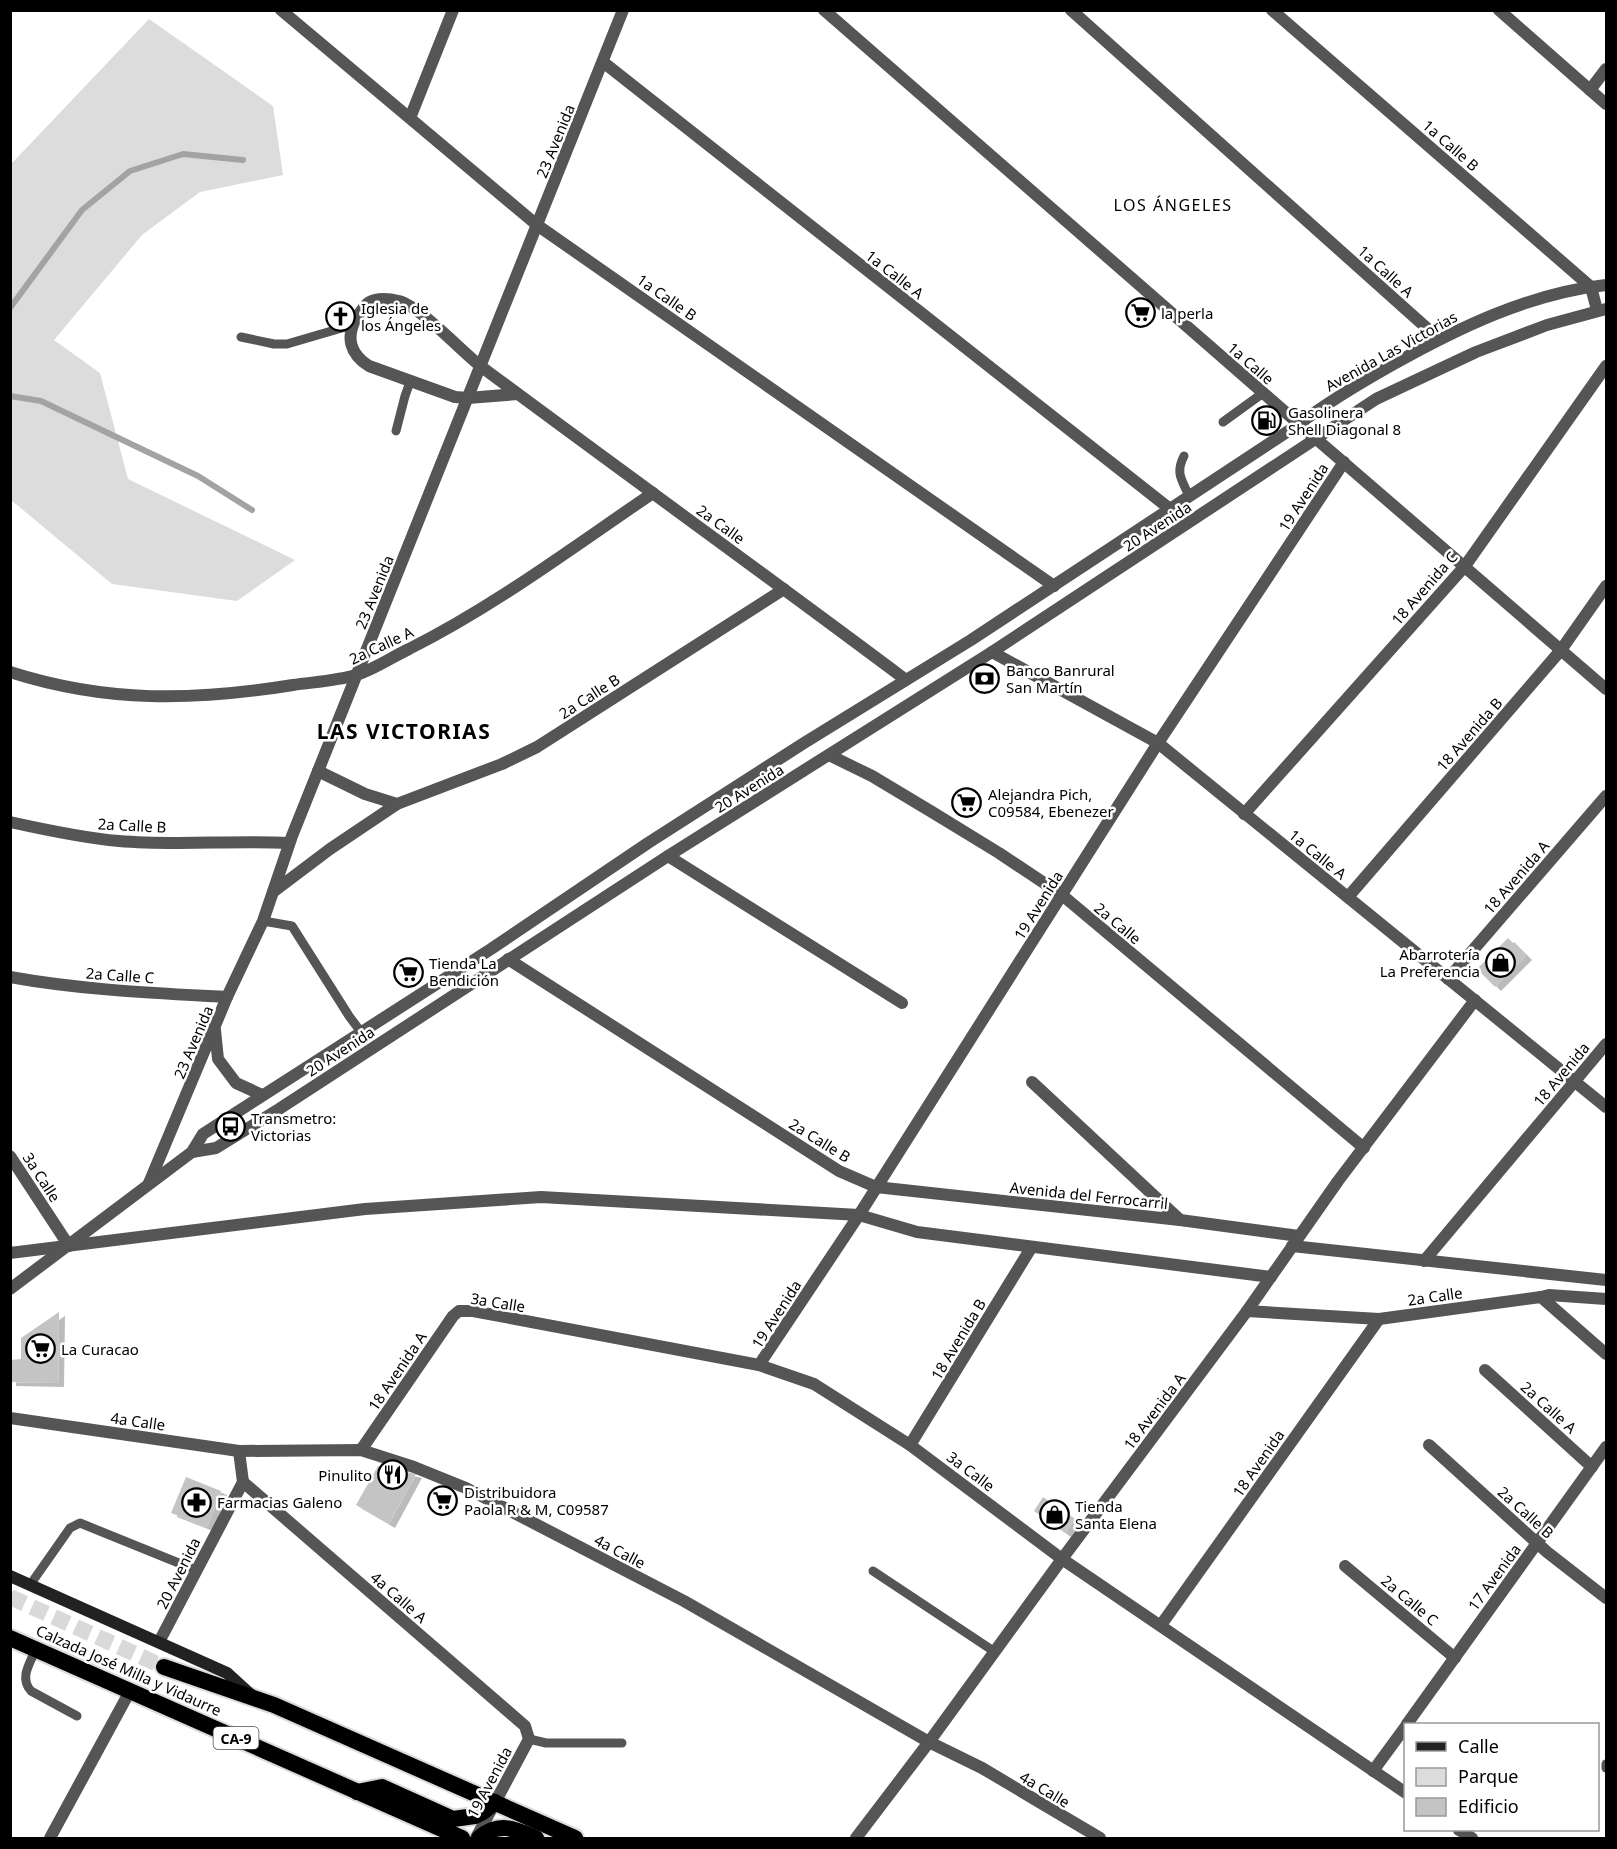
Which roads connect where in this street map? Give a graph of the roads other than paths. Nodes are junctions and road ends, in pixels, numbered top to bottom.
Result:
1 (281, 10) edge
2 (453, 10) edge
3 (623, 10) edge
4 (824, 10) edge
5 (1071, 10) edge
6 (1272, 10) edge
7 (1499, 10) edge
8 (603, 62) junction
9 (1606, 69) edge
10 (1590, 90) junction
11 (1606, 104) edge
12 (410, 118) junction
13 (537, 225) junction
14 (1606, 285) edge
15 (1591, 286) junction
16 (1602, 310) edge
17 (352, 325) junction
18 (241, 337) dead end
19 (1439, 339) junction
20 (481, 366) junction
21 (1606, 366) edge
22 (410, 382) junction
23 (1263, 393) junction
24 (518, 394) junction
25 (468, 398) junction
26 (1223, 423) dead end
27 (1299, 424) junction
28 (396, 431) dead end
29 (1316, 438) junction
30 (1184, 456) dead end
31 (1344, 462) junction
32 (653, 493) junction
33 (1189, 496) junction
34 (1170, 509) junction
35 (1465, 566) junction
36 (1054, 586) junction
37 (1606, 586) edge
38 (784, 589) junction
39 (1561, 650) junction
40 (993, 652) junction
41 (10, 672) edge
42 (357, 675) junction
43 (906, 680) junction
44 (1606, 688) edge
45 (1158, 743) junction
46 (829, 755) junction
47 (318, 771) junction
48 (1606, 796) edge
49 (397, 804) junction
50 (1244, 814) junction
51 (10, 822) edge
52 (289, 843) junction
53 (668, 856) junction
54 (272, 892) junction
55 (1062, 895) junction
56 (1347, 897) junction
57 (263, 921) junction
58 (491, 949) junction
59 (508, 959) junction
60 (10, 977) edge
61 (1448, 979) junction
62 (227, 997) junction
63 (1474, 1000) junction
64 (902, 1003) dead end
65 (215, 1030) junction
66 (361, 1032) junction
67 (1606, 1044) edge
68 (1575, 1081) junction
69 (1032, 1082) dead end
70 (262, 1095) junction
71 (1606, 1107) edge
72 (1364, 1148) junction
73 (192, 1152) junction
74 (10, 1156) edge
75 (149, 1183) junction
76 (876, 1187) junction
77 (859, 1215) junction
78 (1180, 1220) junction
79 (1296, 1241) junction
80 (69, 1246) junction
81 (1030, 1248) junction
82 (10, 1253) edge
83 (1424, 1261) junction
84 (1271, 1277) junction
85 (1606, 1280) edge
86 (10, 1289) edge
87 (1541, 1297) junction
88 (1606, 1299) edge
89 (459, 1311) joint
90 (1247, 1311) junction
91 (1379, 1319) junction
92 (1606, 1354) edge
93 (759, 1365) junction
94 (1485, 1370) dead end
95 (10, 1418) edge
96 (910, 1445) junction
97 (1429, 1445) dead end
98 (1606, 1447) edge
99 (361, 1450) junction
100 (239, 1451) junction
101 (1592, 1467) junction
102 (243, 1482) junction
103 (1538, 1542) junction
104 (1062, 1559) junction
105 (1345, 1566) dead end
106 (196, 1570) junction
107 (873, 1571) dead end
108 (10, 1576) edge
109 (30, 1585) junction
110 (1606, 1598) edge
111 (1161, 1625) junction
112 (10, 1638) edge
113 (159, 1642) junction
114 (36, 1649) junction
115 (995, 1652) junction
116 (1455, 1658) junction
117 (164, 1666) tunnel mouth
118 (130, 1691) junction
119 (254, 1698) junction
120 (77, 1716) dead end
121 (1407, 1723) edge
122 (1404, 1728) edge
123 (529, 1739) junction
124 (929, 1742) junction
125 (622, 1743) dead end
126 (1373, 1771) junction
127 (357, 1792) junction
128 (1404, 1792) edge
129 (495, 1802) junction
130 (50, 1839) edge
131 (462, 1839) edge
132 (477, 1839) edge
133 (536, 1839) edge
134 (575, 1839) edge
135 (856, 1839) edge
136 (1100, 1839) edge

1 - 12 street, 1a Calle B
2 - 12 street
3 - 8 street, 23 Avenida
4 - 23 street, 1a Calle
5 - 19 street, 1a Calle A
6 - 15 street, 1a Calle B
7 - 10 street
8 - 13 street, 23 Avenida
8 - 34 street, 1a Calle A
9 - 10 street
10 - 11 street
12 - 13 street, 1a Calle B
13 - 20 street, 23 Avenida
13 - 36 street, 1a Calle B
14 - 15 street, Avenida Las Victorias
15 - 16 street
15 - 19 street, Avenida Las Victorias
16 - 29 street
17 - 18 lane
17 - 20 street, 2a Calle
17 - 22 street
19 - 27 street, Avenida Las Victorias
20 - 24 street, 2a Calle
20 - 25 street, 23 Avenida
21 - 35 street, 18 Avenida C
22 - 25 street
22 - 28 lane
23 - 26 lane
23 - 27 street, 1a Calle
24 - 25 street
24 - 32 street, 2a Calle
25 - 42 street, 23 Avenida
27 - 29 street, 1a Calle
27 - 33 street, 20 Avenida
29 - 31 street, 1a Calle
29 - 40 street, 20 Avenida
30 - 33 lane
31 - 35 street, 1a Calle
31 - 45 street, 19 Avenida
32 - 38 street, 2a Calle
32 - 42 street, 2a Calle A
33 - 34 street, 20 Avenida
34 - 36 street, 20 Avenida
35 - 39 street, 1a Calle
35 - 50 street, 18 Avenida C
36 - 43 street, 20 Avenida
37 - 39 street, 18 Avenida B
38 - 43 street, 2a Calle
38 - 49 street, 2a Calle B
39 - 44 street, 1a Calle
39 - 56 street, 18 Avenida B
40 - 45 street, 1a Calle A
40 - 46 street, 20 Avenida
41 - 42 street, 2a Calle A
42 - 47 street, 23 Avenida
43 - 58 street, 20 Avenida
45 - 50 street, 1a Calle A
45 - 55 street, 19 Avenida
46 - 53 street, 20 Avenida
46 - 55 street, 2a Calle
47 - 49 street
47 - 52 street, 23 Avenida
48 - 61 street, 18 Avenida A
49 - 54 street, 2a Calle B
50 - 56 street, 1a Calle A
51 - 52 street, 2a Calle B
52 - 54 street, 23 Avenida
53 - 59 street, 20 Avenida
53 - 64 street
54 - 57 street, 23 Avenida
55 - 72 street, 2a Calle
55 - 76 street, 19 Avenida
56 - 61 street, 1a Calle A
57 - 62 street, 23 Avenida
57 - 66 lane
58 - 59 street, 2a Calle B
58 - 66 street, 20 Avenida
59 - 73 street, 20 Avenida
59 - 76 street, 2a Calle B
60 - 62 street, 2a Calle C
61 - 63 street, 1a Calle A
62 - 65 street, 23 Avenida
63 - 68 street, 1a Calle A
63 - 72 street, 18 Avenida A
65 - 70 street
65 - 75 street, 23 Avenida
66 - 70 street, 20 Avenida
67 - 68 street, 18 Avenida
68 - 71 street, 1a Calle A
68 - 83 street, 18 Avenida
69 - 78 street
70 - 73 street, 20 Avenida
72 - 79 street, 18 Avenida A
73 - 75 street, 20 Avenida
74 - 80 street, 3a Calle
75 - 80 street, 20 Avenida
76 - 77 street, 19 Avenida
76 - 78 street, Avenida del Ferrocarril
77 - 80 street
77 - 81 street
77 - 93 street, 19 Avenida
78 - 79 street, Avenida del Ferrocarril
79 - 83 street, Avenida del Ferrocarril
79 - 84 street, 18 Avenida A
80 - 82 street
80 - 86 street, 20 Avenida
81 - 84 street
81 - 96 street, 18 Avenida B
83 - 85 street, Avenida del Ferrocarril
84 - 90 street, 18 Avenida A
87 - 88 street
87 - 91 street, 2a Calle
87 - 92 street
89 - 93 street, 3a Calle
89 - 99 street, 18 Avenida A
90 - 91 street, 2a Calle
90 - 104 street, 18 Avenida A
91 - 111 street, 18 Avenida
93 - 96 street, 3a Calle
94 - 101 street, 2a Calle A
95 - 100 street, 4a Calle
96 - 104 street, 3a Calle
97 - 103 street, 2a Calle B
98 - 101 street, 17 Avenida
99 - 100 street, 4a Calle
99 - 124 street, 4a Calle
100 - 102 street
101 - 103 street, 17 Avenida
102 - 106 street, 20 Avenida
102 - 123 street, 4a Calle A
103 - 110 street, 2a Calle B
103 - 116 street, 17 Avenida
104 - 111 street, 3a Calle
104 - 115 street, 18 Avenida A
105 - 116 street, 2a Calle C
106 - 109 lane
106 - 113 street, 20 Avenida
107 - 115 lane
108 - 109 main road, Calzada José Milla y Vidaurre
109 - 113 main road, Calzada José Milla y Vidaurre
111 - 126 street, 3a Calle
112 - 114 highway, Calzada José Milla y Vidaurre / CA-9
113 - 119 main road, Calzada José Milla y Vidaurre
114 - 118 highway, Calzada José Milla y Vidaurre / CA-9
114 - 120 lane
115 - 124 street, 18 Avenida A
116 - 121 street, 17 Avenida
117 - 119 highway, Calzada José Milla y Vidaurre
118 - 127 highway, Calzada José Milla y Vidaurre / CA-9
118 - 130 street
119 - 129 highway, Calzada José Milla y Vidaurre
122 - 126 street, 17 Avenida
123 - 125 lane
123 - 129 street, 19 Avenida
124 - 135 street, 18 Avenida A
124 - 136 street, 4a Calle
126 - 128 street, 3a Calle
127 - 129 highway
127 - 131 highway, Calzada José Milla y Vidaurre / CA-9
129 - 132 street, 19 Avenida
129 - 134 highway, Calzada José Milla y Vidaurre
132 - 133 highway

